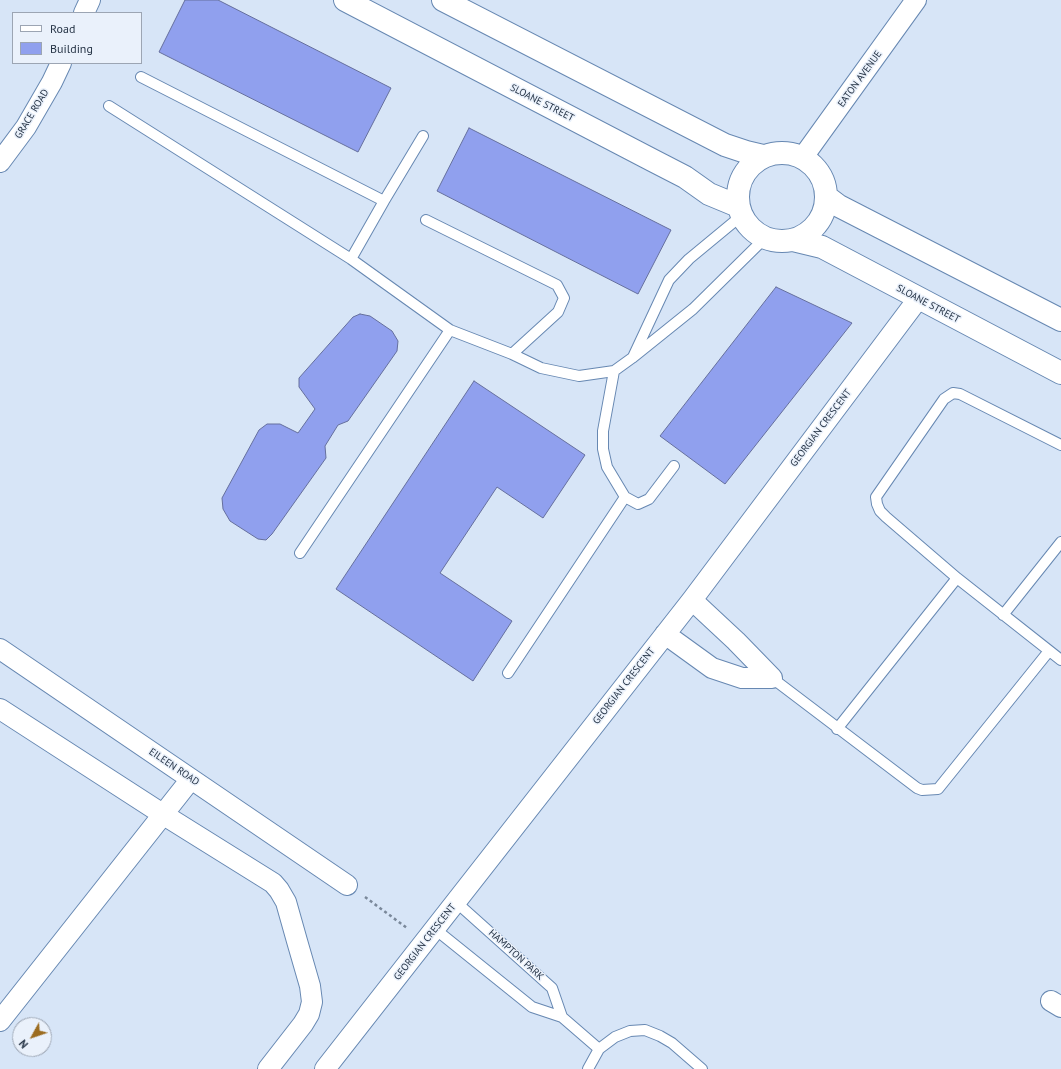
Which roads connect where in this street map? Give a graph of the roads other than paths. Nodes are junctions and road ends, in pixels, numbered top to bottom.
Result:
1 (90, 0) edge
2 (345, 0) edge
3 (443, 0) edge
4 (916, 0) edge
5 (84, 12) edge
6 (60, 64) edge
7 (141, 76) dead end
8 (109, 106) dead end
9 (423, 136) dead end
10 (763, 156) junction
11 (803, 157) junction
12 (0, 162) edge
13 (827, 197) junction
14 (384, 201) junction
15 (740, 211) junction
16 (426, 220) dead end
17 (765, 238) junction
18 (793, 240) junction
19 (351, 259) junction
20 (918, 299) junction
21 (1061, 320) edge
22 (450, 330) junction
23 (512, 354) junction
24 (632, 358) junction
25 (614, 370) junction
26 (1061, 372) edge
27 (1061, 444) edge
28 (674, 466) dead end
29 (625, 497) junction
30 (1061, 542) edge
31 (300, 553) dead end
32 (957, 578) junction
33 (692, 600) junction
34 (1003, 615) junction
35 (665, 634) junction
36 (0, 649) edge
37 (1049, 651) junction
38 (1061, 660) edge
39 (508, 673) dead end
40 (772, 678) junction
41 (0, 709) edge
42 (837, 728) junction
43 (192, 779) junction
44 (164, 815) junction
45 (348, 885) road end
46 (456, 902) junction
47 (430, 935) junction
48 (562, 1017) junction
49 (0, 1021) edge
50 (599, 1049) junction
51 (268, 1069) edge
52 (325, 1069) edge
53 (588, 1069) edge
54 (702, 1069) edge

1 - 5 street
2 - 15 street, SLOANE STREET
3 - 10 street
4 - 11 street, EATON AVENUE
6 - 12 street, GRACE ROAD
7 - 14 lane
8 - 19 lane
9 - 14 lane
10 - 11 street
10 - 15 street
11 - 13 street
13 - 18 street
13 - 21 street
14 - 19 lane
15 - 17 street
15 - 24 lane
16 - 23 lane
17 - 18 street
17 - 24 lane
18 - 20 street, SLOANE STREET
19 - 22 lane
20 - 26 street, SLOANE STREET
20 - 33 street, GEORGIAN CRESCENT
22 - 23 lane
22 - 31 lane
23 - 25 lane
24 - 25 lane
25 - 29 lane
27 - 32 lane
28 - 29 lane
29 - 39 lane
30 - 34 lane
32 - 34 lane
32 - 42 lane
33 - 35 street, GEORGIAN CRESCENT
33 - 40 street
34 - 37 lane
35 - 40 street
35 - 46 street, GEORGIAN CRESCENT
36 - 43 street, EILEEN ROAD
37 - 38 lane
37 - 42 lane
40 - 42 lane
41 - 44 street
43 - 44 street
43 - 45 street, EILEEN ROAD
44 - 49 street
44 - 51 street
46 - 47 street, GEORGIAN CRESCENT
46 - 48 lane, HAMPTON PARK
47 - 48 lane
47 - 52 street, GEORGIAN CRESCENT
48 - 50 lane
50 - 53 lane
50 - 54 lane

